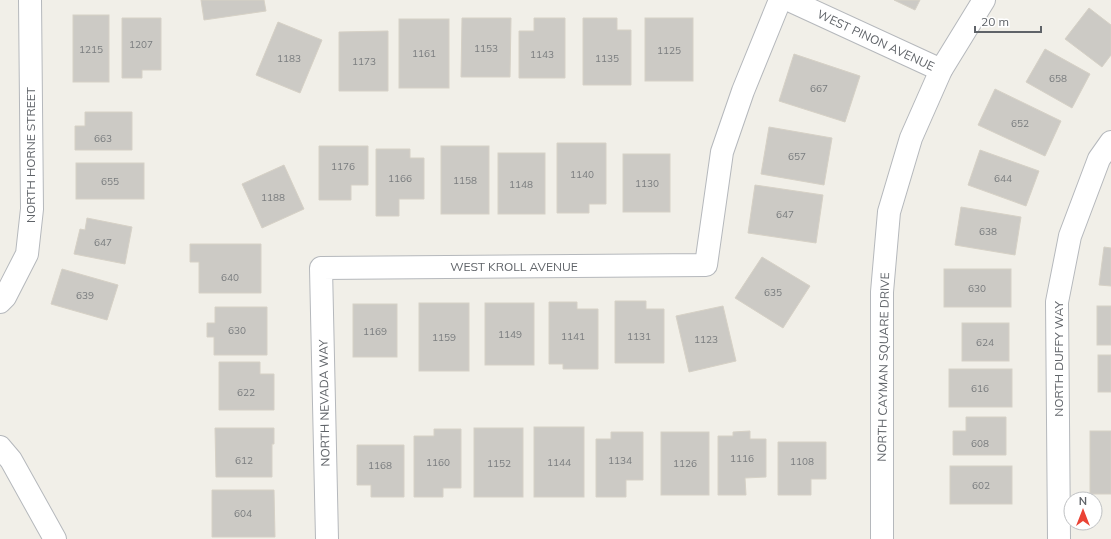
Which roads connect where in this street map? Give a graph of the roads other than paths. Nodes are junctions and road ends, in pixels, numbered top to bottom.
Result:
1 (30, 0) edge
2 (780, 0) edge
3 (789, 0) edge
4 (984, 0) edge
5 (941, 70) junction
6 (1111, 142) edge
7 (322, 268) joint
8 (0, 302) edge
9 (0, 448) edge
10 (55, 539) edge
11 (326, 539) edge
12 (882, 539) edge
13 (1060, 539) edge

1 - 8 street, NORTH HORNE STREET
2 - 7 street, WEST KROLL AVENUE
3 - 5 street, WEST PINON AVENUE
4 - 5 street, NORTH CAYMAN SQUARE DRIVE
5 - 12 street, NORTH CAYMAN SQUARE DRIVE
6 - 13 street, NORTH DUFFY WAY
7 - 11 street, NORTH NEVADA WAY
9 - 10 street

